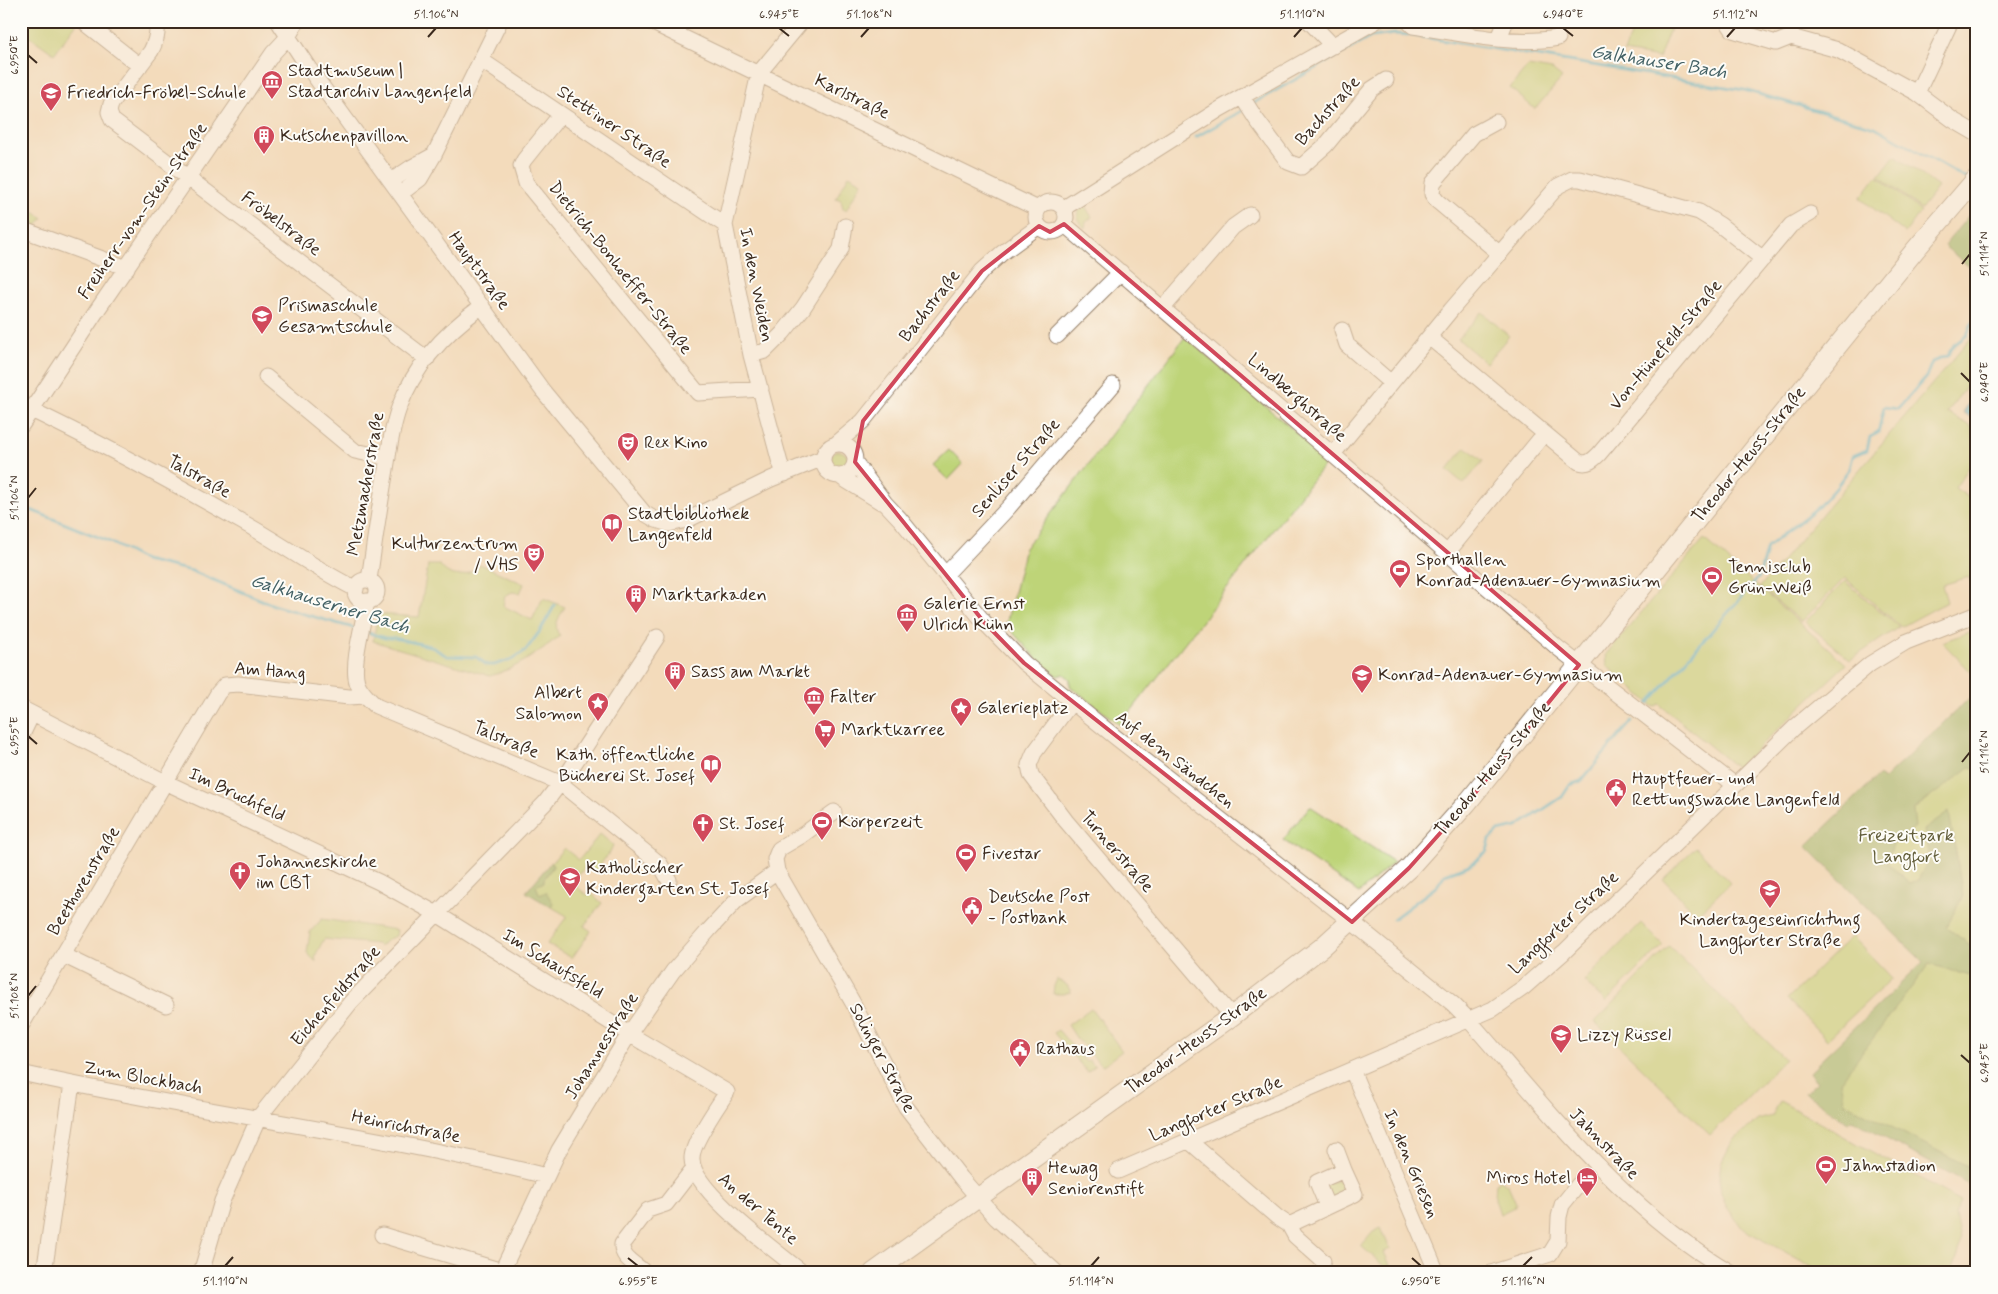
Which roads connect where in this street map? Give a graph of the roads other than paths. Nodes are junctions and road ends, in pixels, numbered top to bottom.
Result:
1 (83, 21) edge
2 (156, 21) edge
3 (278, 21) edge
4 (297, 21) edge
5 (500, 21) edge
6 (649, 21) edge
7 (802, 21) edge
8 (1309, 21) edge
9 (1376, 21) edge
10 (1408, 21) edge
11 (1506, 21) edge
12 (1727, 21) edge
13 (1950, 21) edge
14 (288, 37) junction
15 (1500, 38) junction
16 (1558, 38) dead end
17 (1333, 46) junction
18 (481, 60) junction
19 (140, 66) junction
20 (759, 73) junction
21 (1386, 80) dead end
22 (1917, 93) junction
23 (1242, 97) junction
24 (561, 114) junction
25 (1496, 122) dead end
26 (1977, 134) edge
27 (434, 156) junction
28 (188, 178) junction
29 (1977, 178) edge
30 (391, 181) junction
31 (400, 194) junction
32 (1038, 209) junction
33 (1810, 214) dead end
34 (1250, 215) dead end
35 (1064, 216) junction
36 (725, 225) junction
37 (845, 226) dead end
38 (1039, 226) junction
39 (21, 229) edge
40 (1500, 254) junction
41 (1762, 259) junction
42 (127, 268) junction
43 (1120, 272) junction
44 (482, 306) junction
45 (1163, 308) junction
46 (1342, 330) dead end
47 (1057, 336) dead end
48 (1429, 337) junction
49 (751, 354) junction
50 (426, 359) junction
51 (266, 377) dead end
52 (1391, 383) junction
53 (1113, 385) dead end
54 (761, 389) junction
55 (26, 407) edge
56 (863, 421) junction
57 (21, 426) edge
58 (1544, 434) junction
59 (836, 444) junction
60 (1333, 454) junction
61 (388, 458) junction
62 (855, 459) junction
63 (830, 469) junction
64 (785, 474) junction
65 (885, 503) junction
66 (1448, 552) junction
67 (946, 574) junction
68 (369, 580) junction
69 (356, 589) junction
70 (367, 601) junction
71 (1977, 614) edge
72 (657, 637) dead end
73 (1579, 665) junction
74 (365, 696) junction
75 (1072, 703) junction
76 (27, 711) edge
77 (21, 737) edge
78 (165, 782) junction
79 (560, 783) junction
80 (1735, 785) junction
81 (834, 812) dead end
82 (777, 871) junction
83 (669, 880) dead end
84 (437, 914) junction
85 (1352, 922) junction
86 (63, 955) junction
87 (166, 1006) dead end
88 (1232, 1016) junction
89 (1468, 1019) junction
90 (21, 1026) edge
91 (629, 1034) junction
92 (1352, 1070) junction
93 (21, 1072) edge
94 (72, 1084) junction
95 (259, 1118) junction
96 (1189, 1141) junction
97 (1336, 1149) dead end
98 (693, 1169) junction
99 (1344, 1170) junction
100 (1118, 1171) dead end
101 (546, 1176) junction
102 (1579, 1184) dead end
103 (978, 1198) junction
104 (1327, 1206) junction
105 (1288, 1224) junction
106 (382, 1235) dead end
107 (1323, 1261) dead end
108 (643, 1271) dead end
109 (502, 1272) edge
110 (44, 1273) edge
111 (201, 1273) edge
112 (803, 1273) edge
113 (873, 1273) edge
114 (1058, 1273) edge
115 (1437, 1273) edge
116 (1491, 1273) edge
117 (1732, 1273) edge

1 - 19 street
2 - 19 street
3 - 14 street, Hauptstraße
4 - 14 street, Freiherr-vom-Stein-Straße
5 - 18 street
6 - 20 street, Karlstraße
7 - 20 street
8 - 17 street
9 - 17 street
10 - 15 street
11 - 15 street
12 - 22 street
13 - 22 street
14 - 28 street, Freiherr-vom-Stein-Straße
14 - 30 street, Hauptstraße
15 - 16 street
17 - 23 street
18 - 24 street, Stettiner Straße
18 - 27 street
19 - 28 street, Fröbelstraße
20 - 32 street, Karlstraße
20 - 36 street, In den Weiden
21 - 23 street, Bachstraße
22 - 26 street
23 - 35 street
24 - 36 street, Stettiner Straße
24 - 54 street, Dietrich-Bonhoeffer-Straße
25 - 40 street
27 - 30 street
27 - 31 street
28 - 42 street, Freiherr-vom-Stein-Straße
28 - 50 street, Fröbelstraße
29 - 73 main road, Theodor-Heuss-Straße
30 - 31 street, Hauptstraße
31 - 44 street, Hauptstraße
32 - 35 street
32 - 38 street
33 - 41 street, Von-Hünefeld-Straße
34 - 45 street
35 - 38 street
35 - 43 street, Lindberghstraße
36 - 49 street, In den Weiden
37 - 49 street
38 - 56 street, Bachstraße
39 - 42 street
40 - 41 street
40 - 48 street
41 - 58 street, Von-Hünefeld-Straße
42 - 55 street, Freiherr-vom-Stein-Straße
43 - 45 street, Lindberghstraße
43 - 47 street
44 - 50 street, Metzmacherstraße
44 - 64 street, Hauptstraße
45 - 60 street, Lindberghstraße
46 - 52 street
48 - 52 street
48 - 58 street, Von-Hünefeld-Straße
49 - 54 street, In den Weiden
50 - 61 street, Metzmacherstraße
51 - 61 street
52 - 60 street
53 - 67 street, Senliser Straße
54 - 64 street, In den Weiden
55 - 57 street, Freiherr-vom-Stein-Straße
55 - 69 street, Talstraße
56 - 59 street, Bachstraße
56 - 62 street, Bachstraße
58 - 66 street
59 - 62 street
59 - 63 street
60 - 66 street, Lindberghstraße
61 - 68 street, Metzmacherstraße
62 - 63 street
62 - 65 street, Auf dem Sändchen
63 - 64 street
63 - 65 street, Auf dem Sändchen
65 - 67 street, Auf dem Sändchen
66 - 73 street, Lindberghstraße
67 - 75 street, Auf dem Sändchen
68 - 69 street
68 - 70 street
69 - 70 street
70 - 74 street
71 - 80 street, Langforter Straße
72 - 79 street, Eichenfeldstraße
73 - 80 street, Lindberghstraße
73 - 85 main road, Theodor-Heuss-Straße
74 - 78 street, Am Hang
74 - 79 street, Talstraße
75 - 85 street, Auf dem Sändchen
75 - 88 street, Turnerstraße
76 - 77 street
76 - 78 street, Im Bruchfeld
78 - 84 street, Im Bruchfeld
78 - 86 street, Beethovenstraße
79 - 83 street, Talstraße
79 - 84 street, Eichenfeldstraße
80 - 89 street, Langforter Straße
81 - 82 street
82 - 91 street, Johannesstraße
82 - 103 street, Solinger Straße
84 - 91 street, Im Schaufsfeld
84 - 95 street, Eichenfeldstraße
85 - 88 main road, Theodor-Heuss-Straße
85 - 89 street, Auf dem Sändchen
86 - 87 street
86 - 90 street, Beethovenstraße
88 - 103 main road, Theodor-Heuss-Straße
89 - 92 street, Langforter Straße
89 - 117 street, Jahnstraße
91 - 98 street, Im Schaufsfeld
91 - 101 street, Johannesstraße
92 - 96 street, Langforter Straße
92 - 115 street, In den Griesen
93 - 94 street, Zum Blockbach
94 - 95 street, Zum Blockbach
94 - 110 street
95 - 101 street, Heinrichstraße
95 - 111 street, Eichenfeldstraße
96 - 100 street, Langforter Straße
96 - 105 street
97 - 99 street
98 - 108 street
98 - 112 street, An der Tente
99 - 104 street
99 - 104 street
101 - 109 street, Johannesstraße
102 - 116 street
103 - 113 main road
103 - 114 street, Solinger Straße
104 - 105 street
105 - 107 street
106 - 109 street

